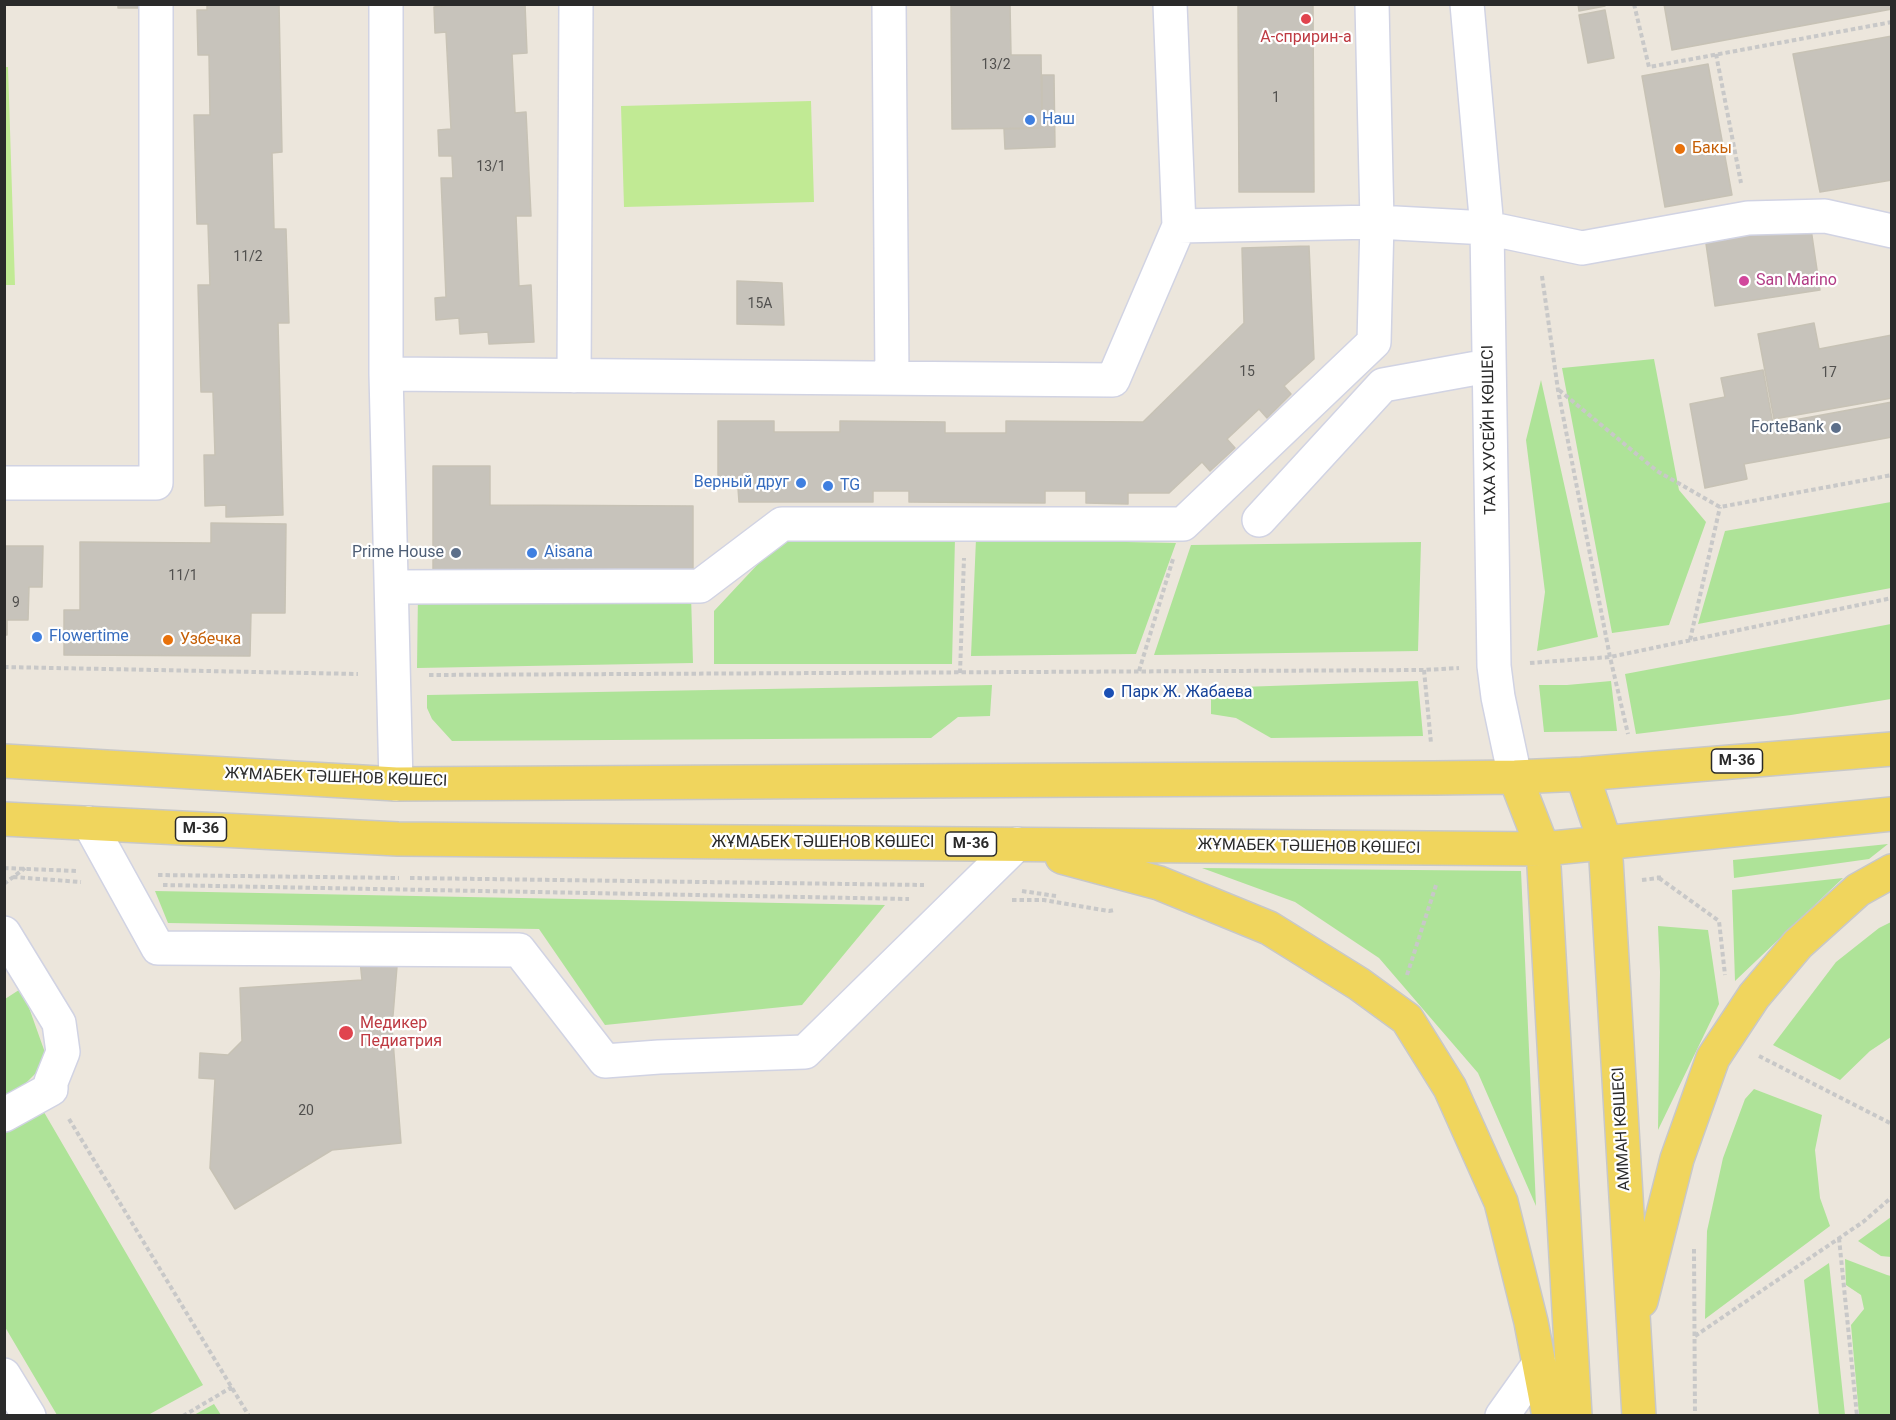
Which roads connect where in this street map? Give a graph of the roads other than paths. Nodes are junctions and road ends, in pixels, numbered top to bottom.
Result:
1 (386, 4) edge
2 (576, 4) edge
3 (890, 4) edge
4 (1170, 4) edge
5 (1372, 4) edge
6 (1467, 4) edge
7 (156, 5) edge
8 (1377, 222) junction
9 (1179, 226) junction
10 (1487, 228) junction
11 (1892, 231) edge
12 (1488, 366) junction
13 (386, 374) junction
14 (574, 376) junction
15 (892, 378) junction
16 (4, 483) edge
17 (1259, 520) dead end
18 (392, 587) junction
19 (1892, 749) edge
20 (4, 761) edge
21 (1582, 774) junction
22 (1515, 777) junction
23 (396, 784) junction
24 (1892, 814) edge
25 (4, 819) edge
26 (89, 823) junction
27 (1605, 842) junction
28 (1017, 844) junction
29 (1543, 849) junction
30 (1892, 870) edge
31 (4, 933) edge
32 (4, 1115) edge
33 (1634, 1332) junction
34 (1539, 1364) junction
35 (4, 1375) edge
36 (28, 1416) edge
37 (1502, 1416) edge
38 (1549, 1416) edge
39 (1575, 1416) edge
40 (1639, 1416) edge

1 - 13 street
2 - 14 street
3 - 15 street
4 - 9 street
5 - 8 street
6 - 10 street, ТАХА ХУСЕЙН КӨШЕСІ
7 - 16 street
8 - 9 street
8 - 10 street
8 - 18 street
9 - 15 street
10 - 11 street
10 - 12 street, ТАХА ХУСЕЙН КӨШЕСІ
12 - 17 street
12 - 22 street, ТАХА ХУСЕЙН КӨШЕСІ
13 - 14 street
13 - 18 street
14 - 15 street
18 - 23 street
19 - 21 main road, ЖҰМАБЕК ТӘШЕНОВ КӨШЕСІ / M-36
20 - 23 main road, ЖҰМАБЕК ТӘШЕНОВ КӨШЕСІ / M-36
21 - 22 main road, ЖҰМАБЕК ТӘШЕНОВ КӨШЕСІ / M-36
21 - 27 main road, АММАН КӨШЕСІ
22 - 23 main road, ЖҰМАБЕК ТӘШЕНОВ КӨШЕСІ / M-36
22 - 29 main road, ТАХА ХУСЕЙН КӨШЕСІ
24 - 27 main road, ЖҰМАБЕК ТӘШЕНОВ КӨШЕСІ / M-36
25 - 26 main road, ЖҰМАБЕК ТӘШЕНОВ КӨШЕСІ / M-36
26 - 28 main road, ЖҰМАБЕК ТӘШЕНОВ КӨШЕСІ / M-36
26 - 28 street
27 - 29 main road, ЖҰМАБЕК ТӘШЕНОВ КӨШЕСІ / M-36
27 - 33 main road, АММАН КӨШЕСІ
28 - 29 main road, ЖҰМАБЕК ТӘШЕНОВ КӨШЕСІ / M-36
28 - 34 main road
29 - 39 main road
30 - 33 main road
31 - 32 street
33 - 40 main road, АММАН КӨШЕСІ
34 - 37 street
34 - 38 main road
35 - 36 street

